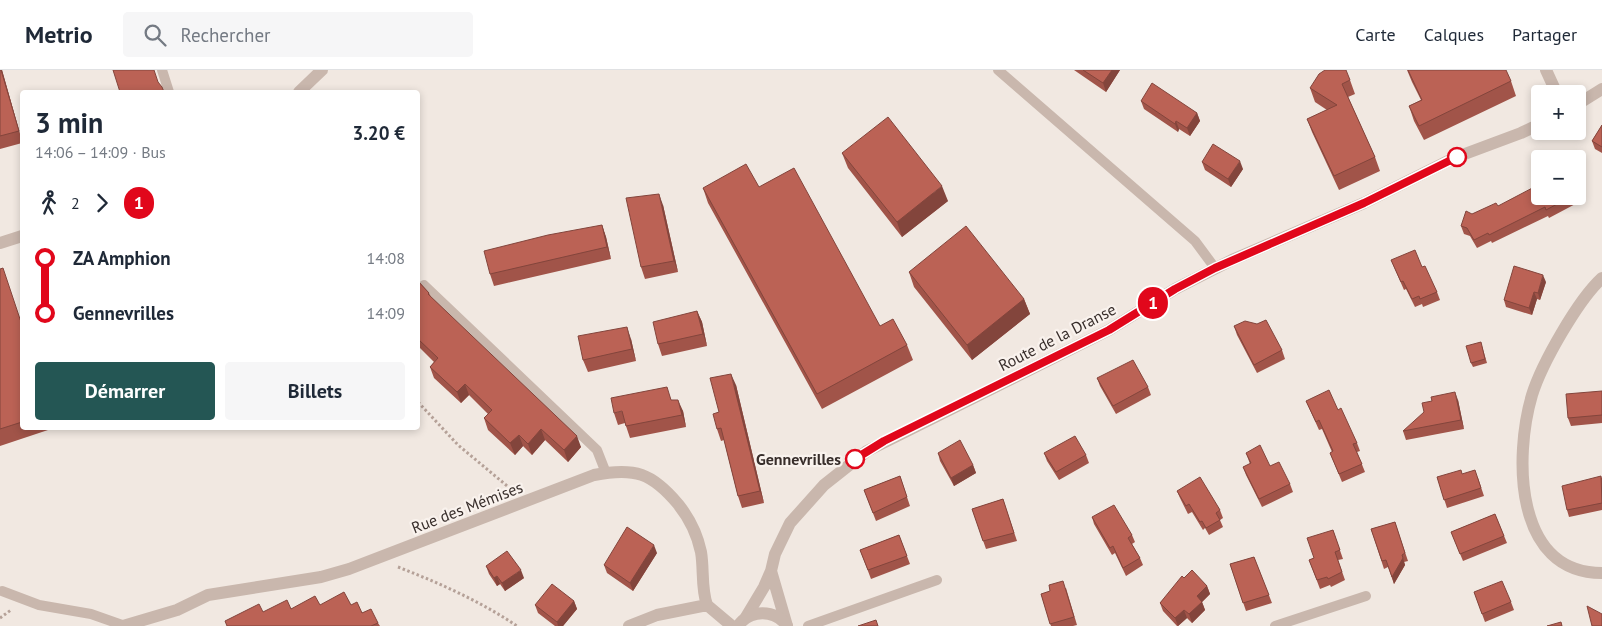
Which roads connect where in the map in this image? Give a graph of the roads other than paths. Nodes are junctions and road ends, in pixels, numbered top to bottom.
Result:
1 (162, 70) edge
2 (322, 70) edge
3 (998, 70) edge
4 (1546, 70) edge
5 (1553, 85) edge
6 (1602, 89) edge
7 (169, 90) edge
8 (301, 90) edge
9 (1586, 99) edge
10 (1531, 128) edge
11 (20, 237) edge
12 (0, 243) edge
13 (1215, 268) junction
14 (1602, 278) edge
15 (424, 285) edge
16 (606, 473) junction
17 (771, 571) junction
18 (1602, 573) edge
19 (937, 580) dead end
20 (2, 591) dead end
21 (1366, 596) dead end
22 (707, 605) junction
23 (742, 622) edge
24 (124, 626) edge
25 (629, 626) edge
26 (732, 626) edge
27 (787, 626) edge
28 (808, 626) edge
29 (1275, 626) edge

1 - 7 lane
2 - 8 street
3 - 13 lane
4 - 5 street
6 - 9 street
10 - 13 street, Route de la Dranse
11 - 12 street
13 - 17 street, Route de la Dranse
14 - 18 street
15 - 16 lane
16 - 22 street, Rue des Mémises
16 - 24 street, Rue des Mémises
17 - 23 street, Route de la Dranse
17 - 27 street
19 - 28 lane
20 - 24 lane
21 - 29 lane
22 - 25 street
22 - 26 street
23 - 27 street

